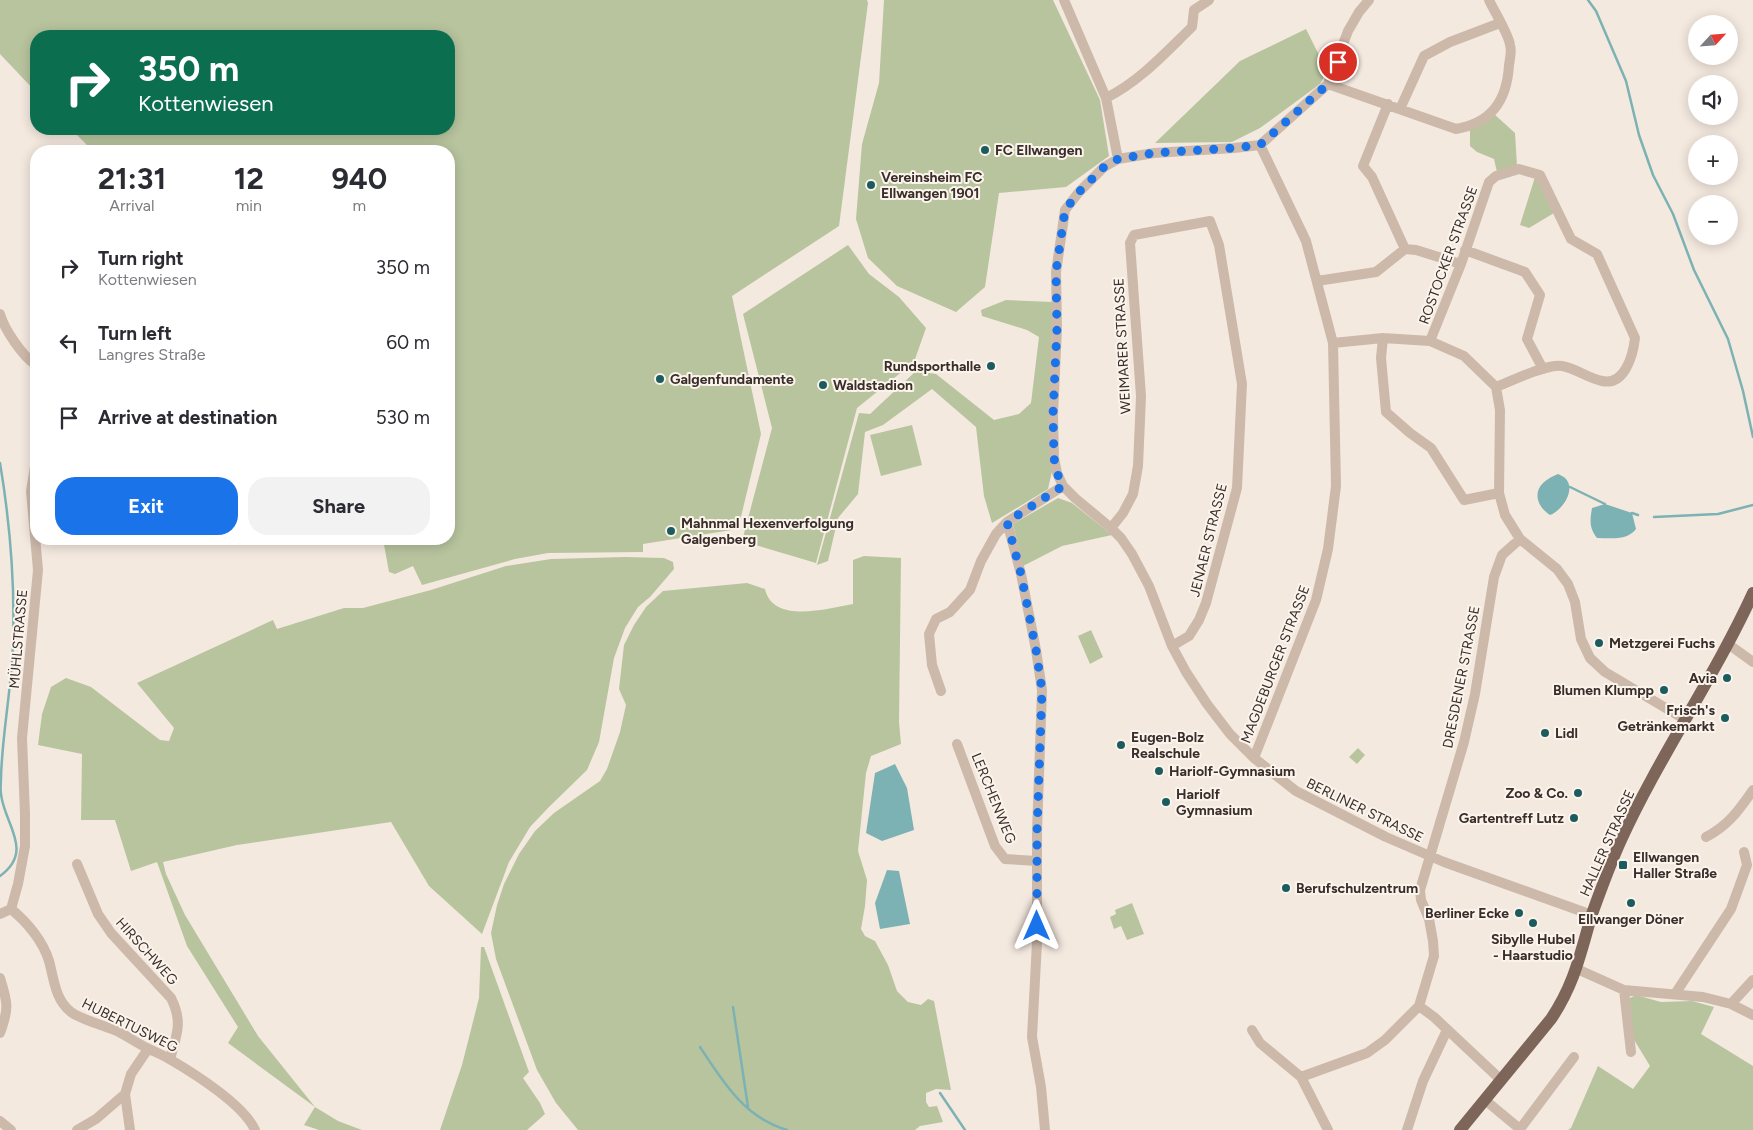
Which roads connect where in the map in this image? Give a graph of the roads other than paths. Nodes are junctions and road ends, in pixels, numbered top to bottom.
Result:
1 (1064, 0) edge
2 (1209, 0) edge
3 (1369, 0) edge
4 (1489, 0) edge
5 (1500, 23) junction
6 (1328, 84) junction
7 (1106, 98) junction
8 (1388, 104) junction
9 (1400, 110) junction
10 (1260, 145) junction
11 (1118, 159) junction
12 (1210, 221) joint
13 (1405, 249) junction
14 (1465, 250) junction
15 (1461, 264) junction
16 (1317, 281) junction
17 (0, 314) edge
18 (1383, 338) junction
19 (1430, 340) junction
20 (1333, 343) junction
21 (30, 361) edge
22 (1543, 369) junction
23 (1496, 387) junction
24 (1063, 486) junction
25 (1499, 492) junction
26 (1007, 522) junction
27 (1111, 528) junction
28 (1520, 538) junction
29 (36, 545) edge
30 (1753, 593) edge
31 (1728, 644) junction
32 (1172, 646) junction
33 (1753, 662) edge
34 (941, 691) dead end
35 (1686, 720) junction
36 (957, 744) dead end
37 (1254, 758) junction
38 (1753, 790) edge
39 (1706, 837) dead end
40 (1744, 852) dead end
41 (1431, 857) junction
42 (1037, 862) junction
43 (77, 864) dead end
44 (11, 909) junction
45 (0, 914) edge
46 (1592, 915) junction
47 (1577, 969) junction
48 (0, 978) edge
49 (1753, 980) edge
50 (1624, 990) junction
51 (1675, 994) junction
52 (1731, 1004) junction
53 (1419, 1006) junction
54 (1753, 1015) edge
55 (1252, 1030) dead end
56 (1446, 1030) junction
57 (0, 1034) edge
58 (148, 1049) junction
59 (1631, 1052) dead end
60 (1574, 1057) dead end
61 (170, 1059) junction
62 (1301, 1077) junction
63 (1502, 1080) junction
64 (125, 1094) junction
65 (1486, 1100) junction
66 (0, 1121) edge
67 (1519, 1129) edge
68 (11, 1130) edge
69 (77, 1130) edge
70 (130, 1130) edge
71 (255, 1130) edge
72 (1045, 1130) edge
73 (1328, 1130) edge
74 (1406, 1130) edge
75 (1460, 1130) edge

1 - 7 street
2 - 7 street
3 - 6 street
4 - 5 street
5 - 9 street
5 - 9 street
6 - 8 street
6 - 10 street
7 - 11 street
8 - 9 street
8 - 13 street
10 - 11 street
10 - 16 street, MAGDEBURGER STRASSE
11 - 24 street
12 - 27 street, WEIMARER STRASSE
12 - 32 street, JENAER STRASSE
13 - 15 street
13 - 16 street
14 - 15 street, ROSTOCKER STRASSE
14 - 22 street
14 - 22 street, ROSTOCKER STRASSE
15 - 19 street, ROSTOCKER STRASSE
16 - 20 street, MAGDEBURGER STRASSE
17 - 21 street
18 - 19 street
18 - 20 street
18 - 25 street
19 - 23 street
20 - 37 street, MAGDEBURGER STRASSE
22 - 23 street, ROSTOCKER STRASSE
23 - 25 street
24 - 26 street
24 - 27 street, BERLINER STRASSE
25 - 28 street
26 - 34 street
26 - 42 street
27 - 32 street, BERLINER STRASSE
28 - 35 street
28 - 41 street, DRESDENER STRASSE
29 - 44 street, MÜHLSTRASSE
30 - 31 main road, HALLER STRASSE
31 - 33 street
31 - 35 main road, HALLER STRASSE
32 - 37 street, BERLINER STRASSE
35 - 46 main road, HALLER STRASSE
36 - 42 street, LERCHENWEG
37 - 41 street, BERLINER STRASSE
38 - 39 street
40 - 51 street
41 - 46 street, BERLINER STRASSE
41 - 53 street, DRESDENER STRASSE
42 - 72 street
43 - 61 street, HIRSCHWEG
44 - 45 street
44 - 58 street, HUBERTUSWEG
46 - 47 main road, HALLER STRASSE
47 - 50 street
47 - 63 main road, HALLER STRASSE
48 - 57 street
49 - 52 street
50 - 51 street
50 - 59 street
51 - 52 street
52 - 54 street
53 - 56 street
53 - 62 street
55 - 62 street
56 - 63 street
56 - 74 street
58 - 61 street, HUBERTUSWEG
58 - 64 street
60 - 67 street
61 - 71 street, HUBERTUSWEG
62 - 73 street
63 - 65 main road, HALLER STRASSE
64 - 69 street
64 - 70 street
65 - 67 street
65 - 75 main road, HALLER STRASSE
66 - 68 street

